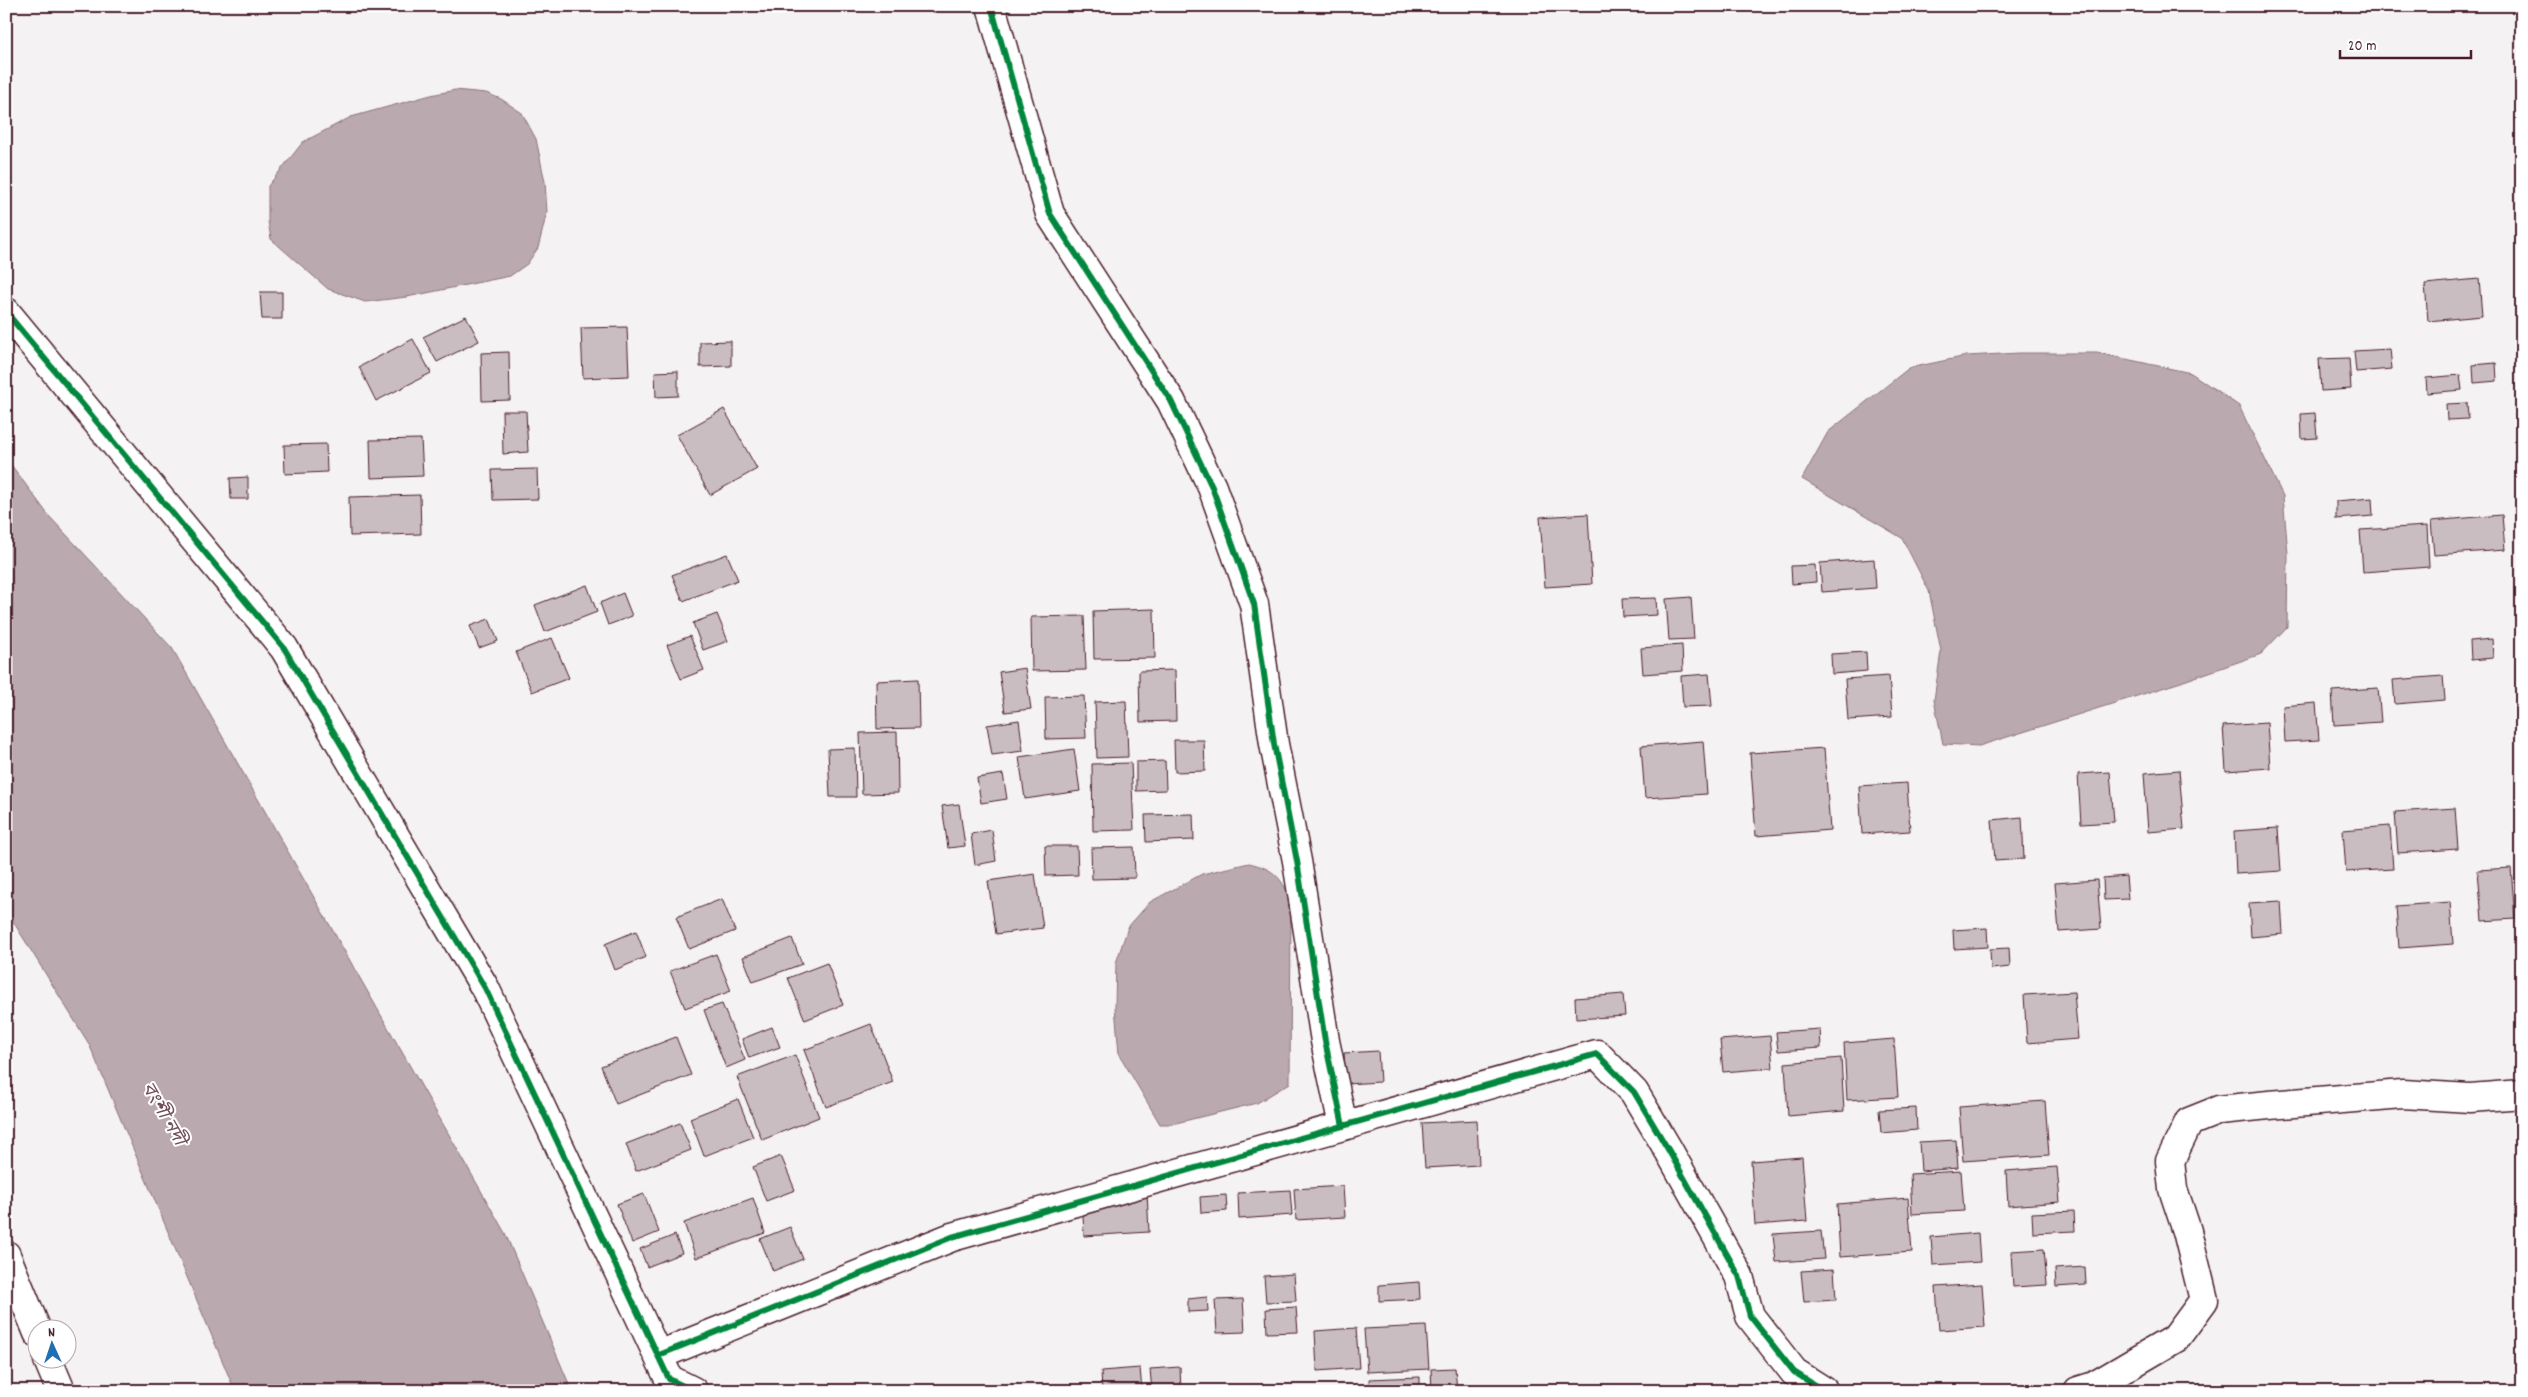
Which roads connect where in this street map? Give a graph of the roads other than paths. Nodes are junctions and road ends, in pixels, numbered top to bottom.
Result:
1 (992, 6) edge
2 (6, 312) edge
3 (2522, 1094) edge
4 (1343, 1126) junction
5 (6, 1255) edge
6 (33, 1320) edge
7 (659, 1355) junction
8 (52, 1370) edge
9 (61, 1391) edge
10 (693, 1391) edge
11 (1824, 1391) edge
12 (2078, 1391) edge

1 - 4 street
2 - 7 street
3 - 12 street
4 - 7 street
4 - 11 street
5 - 6 street
7 - 10 street
8 - 9 street

